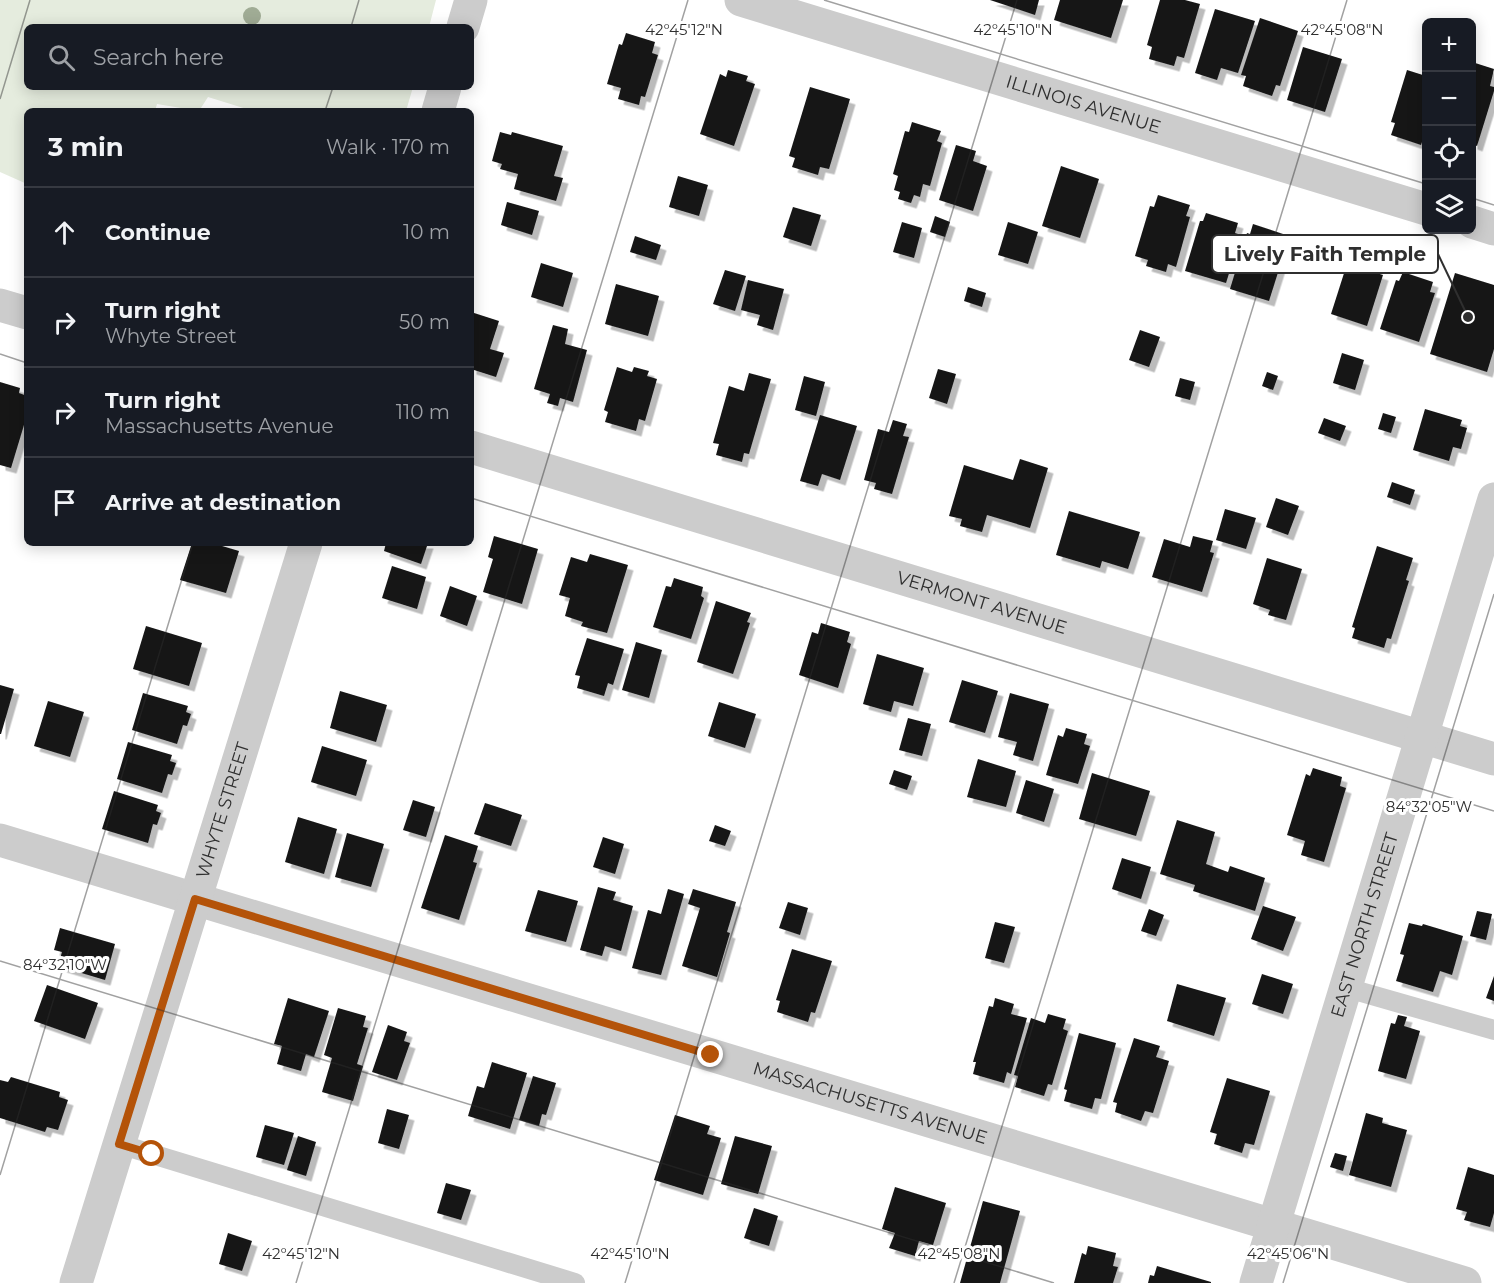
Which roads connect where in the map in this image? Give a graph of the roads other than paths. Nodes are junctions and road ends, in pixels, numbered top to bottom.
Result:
1 (471, 0) edge
2 (741, 0) edge
3 (464, 24) edge
4 (444, 90) edge
5 (439, 108) edge
6 (1422, 208) edge
7 (1476, 223) edge
8 (1494, 229) edge
9 (0, 305) edge
10 (24, 312) edge
11 (474, 448) edge
12 (1494, 499) edge
13 (305, 546) edge
14 (1423, 737) junction
15 (1494, 759) edge
16 (0, 840) edge
17 (195, 899) junction
18 (1347, 987) junction
19 (1494, 1030) edge
20 (119, 1144) junction
21 (1274, 1226) junction
22 (76, 1283) edge
23 (575, 1283) edge
24 (1256, 1283) edge
25 (1465, 1283) edge

1 - 3 street
2 - 6 street, ILLINOIS AVENUE
4 - 5 street
7 - 8 street
9 - 10 street
11 - 14 street, VERMONT AVENUE
12 - 14 street, EAST NORTH STREET
13 - 17 street, WHYTE STREET
14 - 15 street, VERMONT AVENUE
14 - 18 street, EAST NORTH STREET
16 - 17 street, MASSACHUSETTS AVENUE
17 - 20 street, WHYTE STREET
17 - 21 street, MASSACHUSETTS AVENUE
18 - 19 lane
18 - 21 street, EAST NORTH STREET
20 - 22 street, WHYTE STREET
20 - 23 lane
21 - 24 street, EAST NORTH STREET
21 - 25 street, MASSACHUSETTS AVENUE

